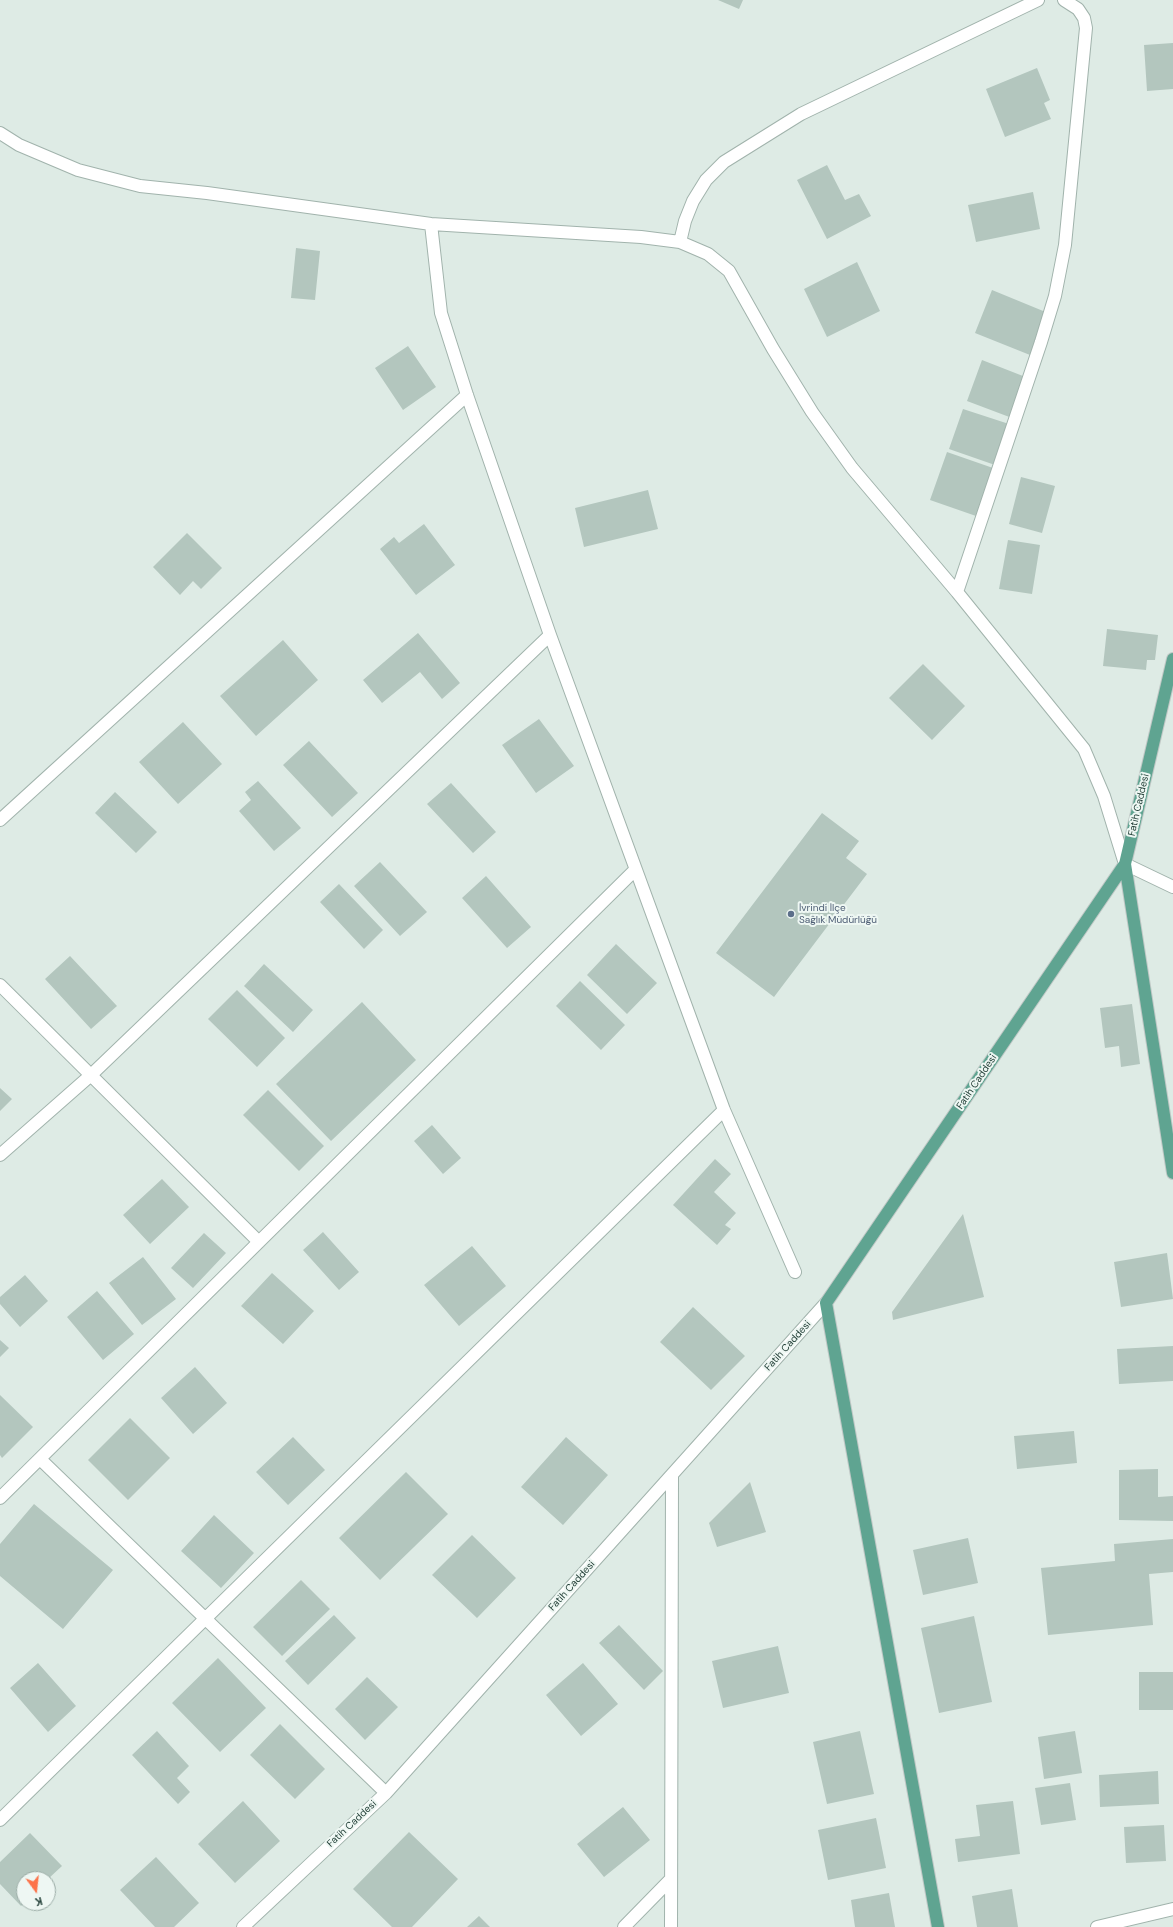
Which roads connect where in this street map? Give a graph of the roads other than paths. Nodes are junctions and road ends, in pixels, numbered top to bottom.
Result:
1 (1038, 0) edge
2 (1064, 0) edge
3 (0, 133) edge
4 (431, 224) junction
5 (680, 242) junction
6 (467, 395) junction
7 (957, 592) junction
8 (550, 635) junction
9 (1173, 659) edge
10 (0, 820) edge
11 (1125, 864) junction
12 (635, 870) junction
13 (1173, 887) edge
14 (0, 985) edge
15 (91, 1075) junction
16 (724, 1110) junction
17 (0, 1155) edge
18 (1173, 1173) edge
19 (260, 1242) junction
20 (795, 1272) dead end
21 (826, 1303) junction
22 (40, 1459) junction
23 (672, 1475) junction
24 (0, 1498) edge
25 (205, 1619) junction
26 (386, 1792) junction
27 (0, 1820) edge
28 (670, 1880) junction
29 (1173, 1909) edge
30 (243, 1927) edge
31 (624, 1927) edge
32 (671, 1927) edge
33 (938, 1927) edge
34 (1097, 1927) edge

1 - 5 street
2 - 7 street
3 - 4 street
4 - 5 street
4 - 6 street
5 - 7 street
6 - 8 street
6 - 10 street
7 - 11 street
8 - 12 street
8 - 15 street
9 - 11 main road, Fatih Caddesi
11 - 13 street
11 - 18 main road
11 - 21 main road, Fatih Caddesi
12 - 16 street
12 - 19 street
14 - 15 street
15 - 17 street
15 - 19 street
16 - 20 street
16 - 25 street
19 - 22 street
21 - 23 street, Fatih Caddesi
21 - 33 main road
22 - 24 street
22 - 25 street
23 - 26 street, Fatih Caddesi
23 - 28 street
25 - 26 street
25 - 27 street
26 - 30 street, Fatih Caddesi
28 - 31 street
28 - 32 street
29 - 34 street

